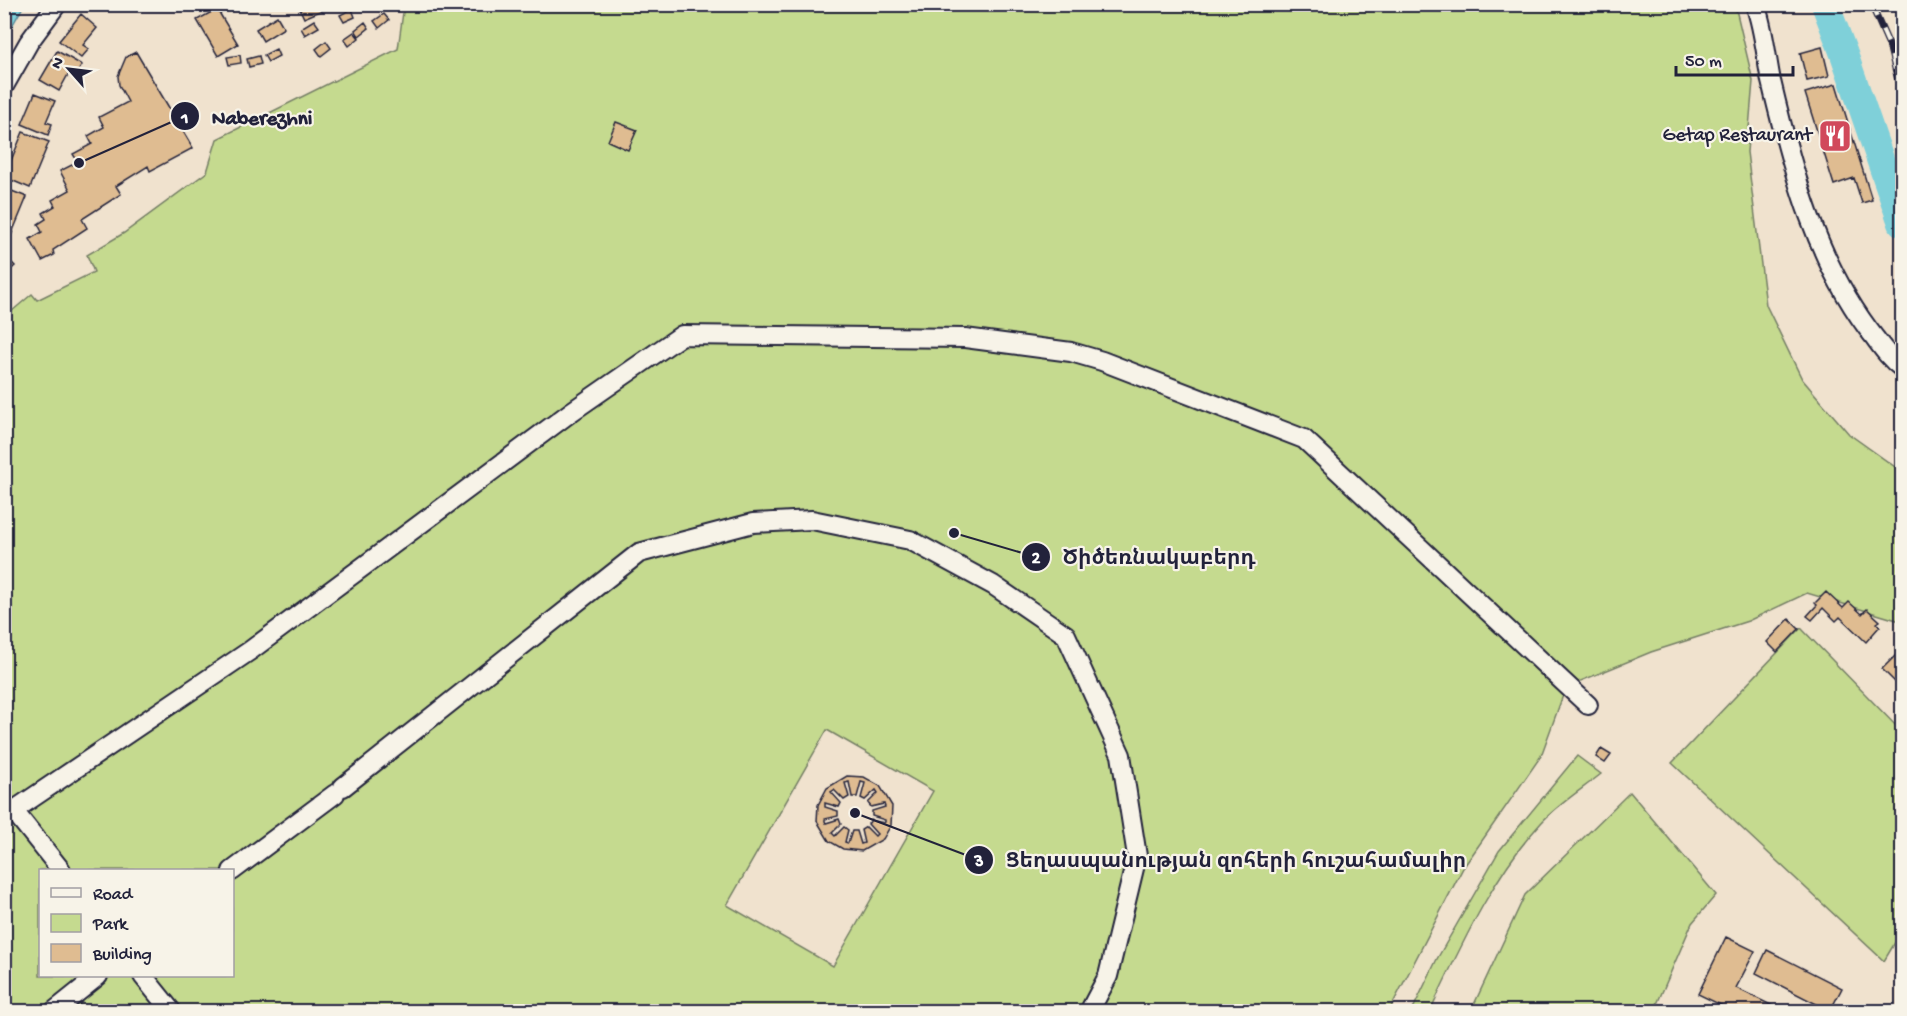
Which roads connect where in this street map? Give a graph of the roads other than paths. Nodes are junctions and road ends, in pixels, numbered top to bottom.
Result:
1 (57, 4) edge
2 (1755, 4) edge
3 (4, 86) edge
4 (1902, 368) edge
5 (1588, 705) dead end
6 (9, 814) edge
7 (60, 869) edge
8 (234, 869) edge
9 (95, 977) edge
10 (145, 977) edge
11 (52, 1011) edge
12 (172, 1011) edge
13 (1089, 1011) edge

1 - 3 street
2 - 4 street
5 - 6 street
6 - 7 street
8 - 13 street
9 - 11 street
10 - 12 street

